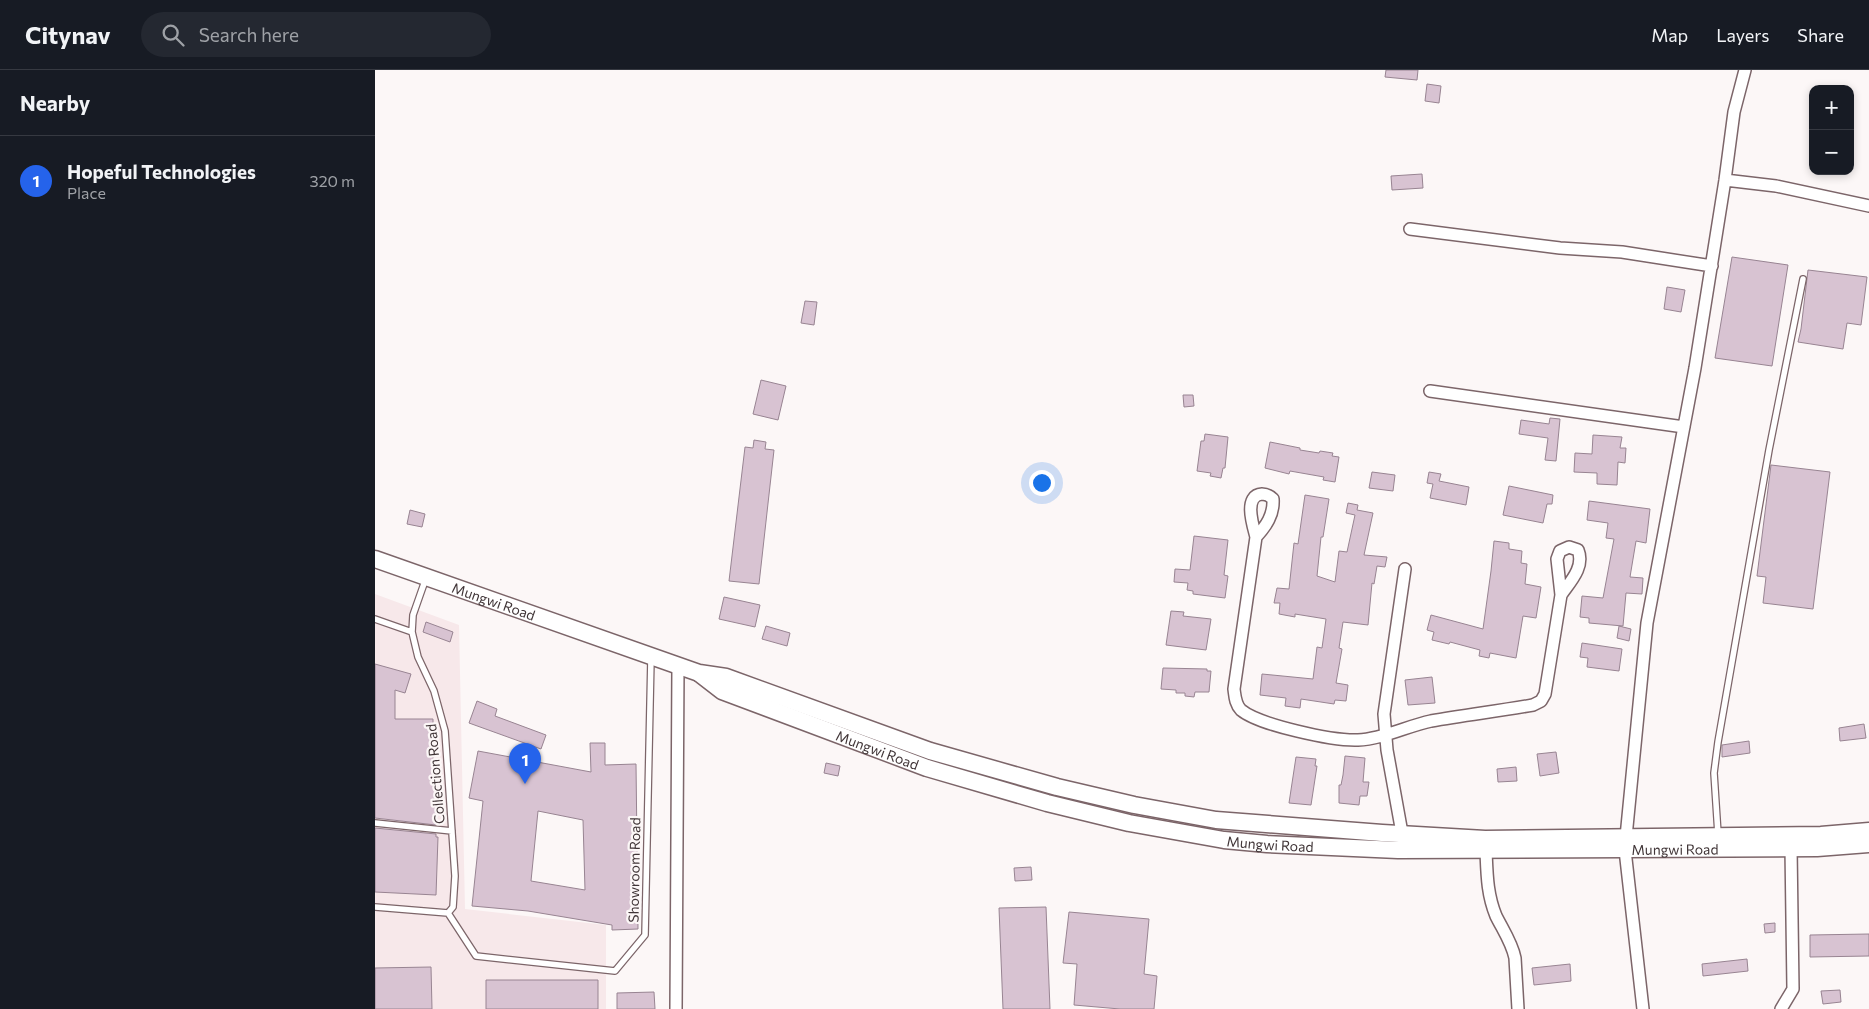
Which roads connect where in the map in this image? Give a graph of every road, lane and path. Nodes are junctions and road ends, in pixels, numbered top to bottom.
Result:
1 (1745, 70) edge
2 (1725, 180) junction
3 (1869, 206) edge
4 (1410, 229) dead end
5 (1712, 266) junction
6 (1803, 278) dead end
7 (1430, 392) dead end
8 (1684, 427) junction
9 (1256, 537) dead end
10 (375, 560) edge
11 (1405, 569) dead end
12 (426, 578) junction
13 (1561, 595) dead end
14 (375, 618) edge
15 (412, 632) junction
16 (651, 657) junction
17 (677, 666) junction
18 (699, 673) junction
19 (1385, 734) junction
20 (375, 823) edge
21 (452, 831) junction
22 (1869, 831) edge
23 (1402, 833) junction
24 (1719, 836) junction
25 (1625, 844) junction
26 (1869, 844) edge
27 (1791, 848) junction
28 (1486, 851) junction
29 (375, 907) edge
30 (447, 913) junction
31 (676, 1009) edge
32 (1518, 1009) edge
33 (1643, 1009) edge
34 (1781, 1009) edge

1 - 2 street
2 - 3 street
2 - 5 street
4 - 5 street
5 - 8 street
6 - 24 lane
7 - 8 street
8 - 25 street
9 - 19 street
10 - 12 main road, Mungwi Road
11 - 19 street
12 - 15 lane, Collection Road
12 - 16 main road, Mungwi Road
13 - 19 street
14 - 15 lane
15 - 21 lane, Collection Road
16 - 17 main road, Mungwi Road
16 - 30 lane, Showroom Road
17 - 18 main road, Mungwi Road
17 - 31 street
18 - 23 main road, Mungwi Road
18 - 28 main road, Mungwi Road
19 - 23 street
20 - 21 lane
21 - 30 lane, Collection Road
22 - 24 main road, Mungwi Road
23 - 25 main road, Mungwi Road
24 - 25 main road, Mungwi Road
25 - 27 main road, Mungwi Road
25 - 28 main road, Mungwi Road
25 - 33 street
26 - 27 main road, Mungwi Road
27 - 34 street
28 - 32 street
29 - 30 lane

